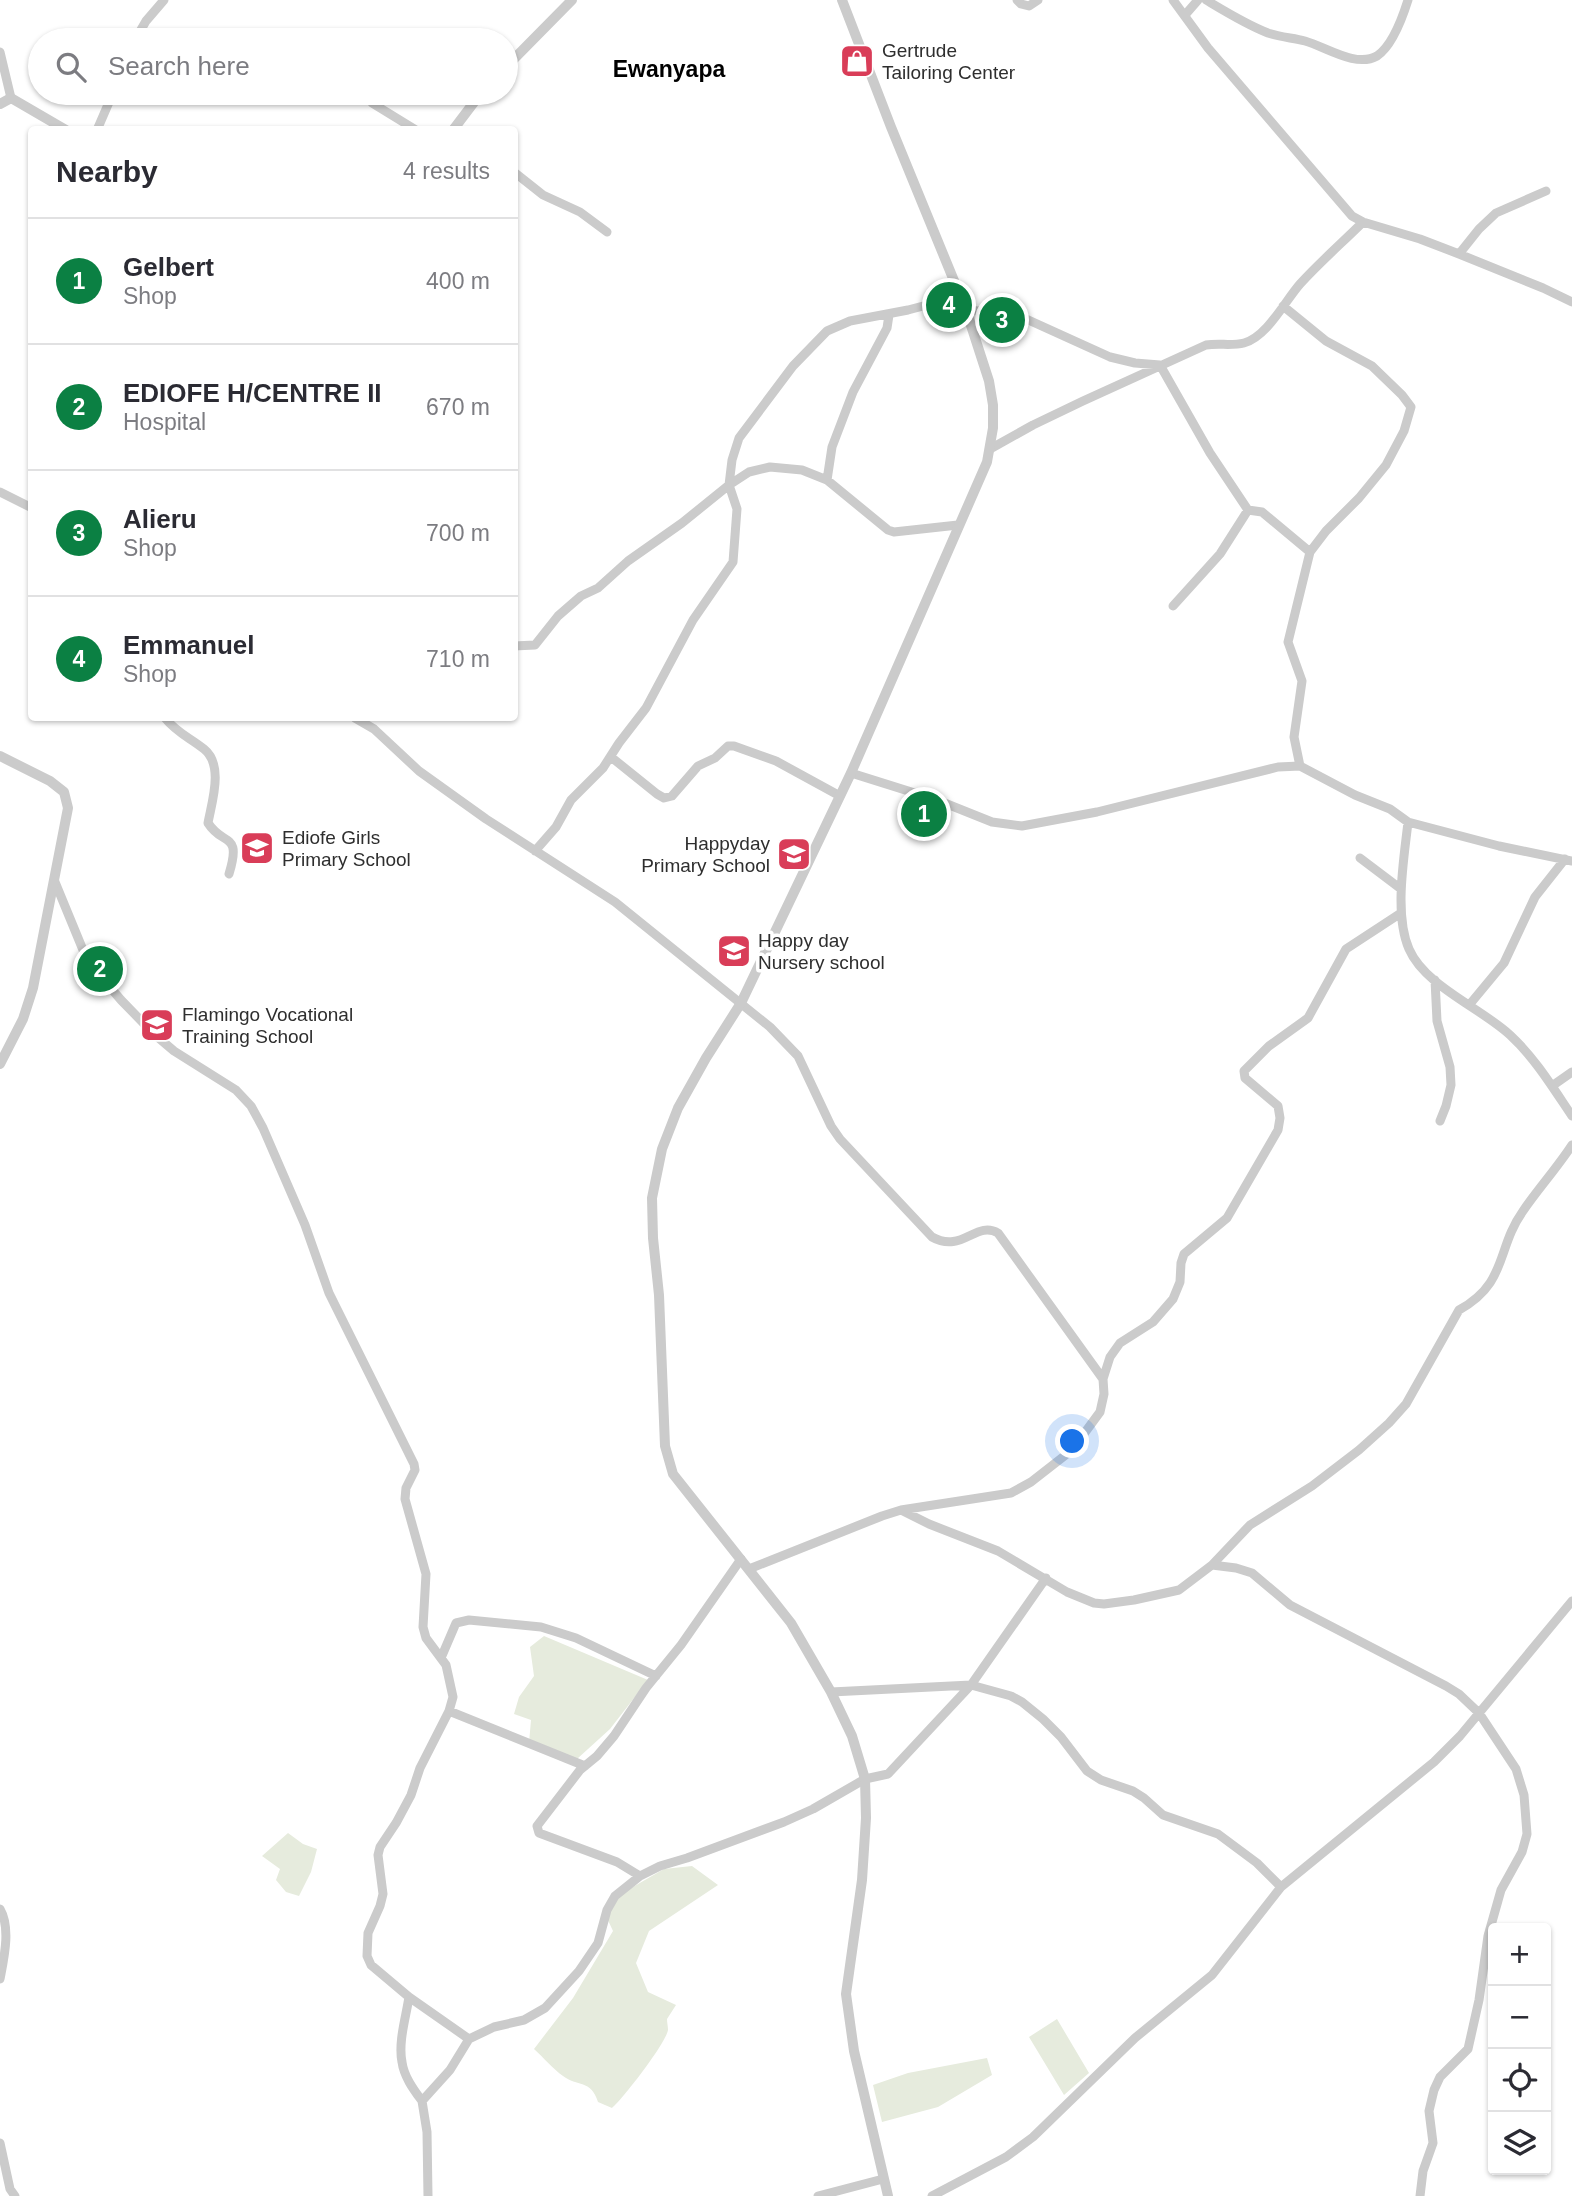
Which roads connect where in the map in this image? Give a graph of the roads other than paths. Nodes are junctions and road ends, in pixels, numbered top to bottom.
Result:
1 (164, 0) edge
2 (572, 0) edge
3 (842, 0) edge
4 (1017, 0) edge
5 (1038, 0) edge
6 (1173, 0) edge
7 (1198, 0) edge
8 (1206, 0) edge
9 (1408, 0) edge
10 (1185, 15) junction
11 (142, 28) edge
12 (0, 52) edge
13 (518, 55) edge
14 (0, 90) edge
15 (11, 99) junction
16 (0, 104) edge
17 (108, 105) edge
18 (375, 105) edge
19 (472, 105) edge
20 (59, 126) edge
21 (99, 126) edge
22 (409, 126) edge
23 (456, 126) edge
24 (518, 175) edge
25 (1546, 191) dead end
26 (1363, 222) junction
27 (607, 232) dead end
28 (1459, 254) junction
29 (961, 296) junction
30 (1572, 302) edge
31 (1283, 306) junction
32 (966, 310) junction
33 (888, 315) junction
34 (1160, 365) junction
35 (990, 449) junction
36 (827, 480) junction
37 (729, 485) junction
38 (0, 492) edge
39 (28, 506) edge
40 (1248, 510) junction
41 (958, 525) junction
42 (1310, 552) junction
43 (1173, 606) dead end
44 (518, 646) edge
45 (168, 721) edge
46 (360, 721) edge
47 (0, 756) edge
48 (611, 757) junction
49 (1300, 766) junction
50 (851, 773) junction
51 (840, 796) junction
52 (1408, 822) junction
53 (535, 851) junction
54 (1360, 858) dead end
55 (1568, 860) edge
56 (229, 874) dead end
57 (55, 882) junction
58 (1401, 889) junction
59 (1401, 913) junction
60 (1435, 980) junction
61 (741, 1003) junction
62 (1470, 1004) junction
63 (0, 1064) edge
64 (1572, 1072) edge
65 (1552, 1086) junction
66 (1572, 1116) edge
67 (1440, 1121) dead end
68 (1572, 1145) edge
69 (1102, 1380) junction
70 (901, 1510) junction
71 (741, 1559) junction
72 (1212, 1565) junction
73 (749, 1569) junction
74 (1046, 1578) junction
75 (1572, 1601) edge
76 (441, 1658) junction
77 (656, 1676) junction
78 (971, 1685) junction
79 (831, 1692) junction
80 (449, 1712) junction
81 (1479, 1713) junction
82 (585, 1766) junction
83 (865, 1779) junction
84 (640, 1876) junction
85 (1281, 1887) junction
86 (0, 1909) edge
87 (0, 1979) edge
88 (410, 1997) junction
89 (469, 2039) junction
90 (422, 2101) junction
91 (0, 2143) edge
92 (883, 2179) junction
93 (15, 2196) edge
94 (428, 2196) edge
95 (818, 2196) edge
96 (888, 2196) edge
97 (932, 2196) edge
98 (1420, 2196) edge

1 - 11 street
2 - 13 street
3 - 29 street
4 - 5 street
6 - 10 street
7 - 10 street
8 - 9 street
10 - 26 street
12 - 15 street
14 - 15 street
15 - 16 street
15 - 20 street
17 - 21 street
18 - 22 street
19 - 23 street
24 - 27 street
25 - 28 street
26 - 28 street
26 - 31 street
28 - 30 street
29 - 32 street
29 - 33 street
31 - 34 street
31 - 42 street
32 - 34 street
32 - 35 street
33 - 36 street
33 - 37 street
34 - 35 street
34 - 40 street
35 - 41 street
36 - 37 street
36 - 41 street
37 - 44 street
37 - 48 street
38 - 39 street
40 - 42 street
40 - 43 street
41 - 50 street
42 - 49 street
45 - 56 street
46 - 53 street
47 - 57 street
48 - 51 street
48 - 53 street
49 - 50 street
49 - 52 street
50 - 51 street
51 - 61 street
52 - 55 street
52 - 58 street
53 - 61 street
54 - 58 street
55 - 62 street
57 - 63 street
57 - 76 street
58 - 59 street
59 - 60 street
59 - 69 street
60 - 62 street
60 - 67 street
61 - 69 street
61 - 71 street
62 - 65 street
64 - 65 street
65 - 66 street
68 - 72 street
69 - 70 street
70 - 73 street
70 - 74 street
71 - 73 street
71 - 77 street
72 - 74 street
72 - 81 street
73 - 79 street
74 - 78 street
75 - 81 street
76 - 77 street
76 - 80 street
77 - 82 street
78 - 79 street
78 - 83 street
78 - 85 street
79 - 83 street
80 - 82 street
80 - 88 street
81 - 85 street
81 - 98 street
82 - 84 street
83 - 84 street
83 - 92 street
84 - 89 street
85 - 97 street
86 - 87 street
88 - 89 street
88 - 90 street
89 - 90 street
90 - 94 street
91 - 93 street
92 - 95 street
92 - 96 street

